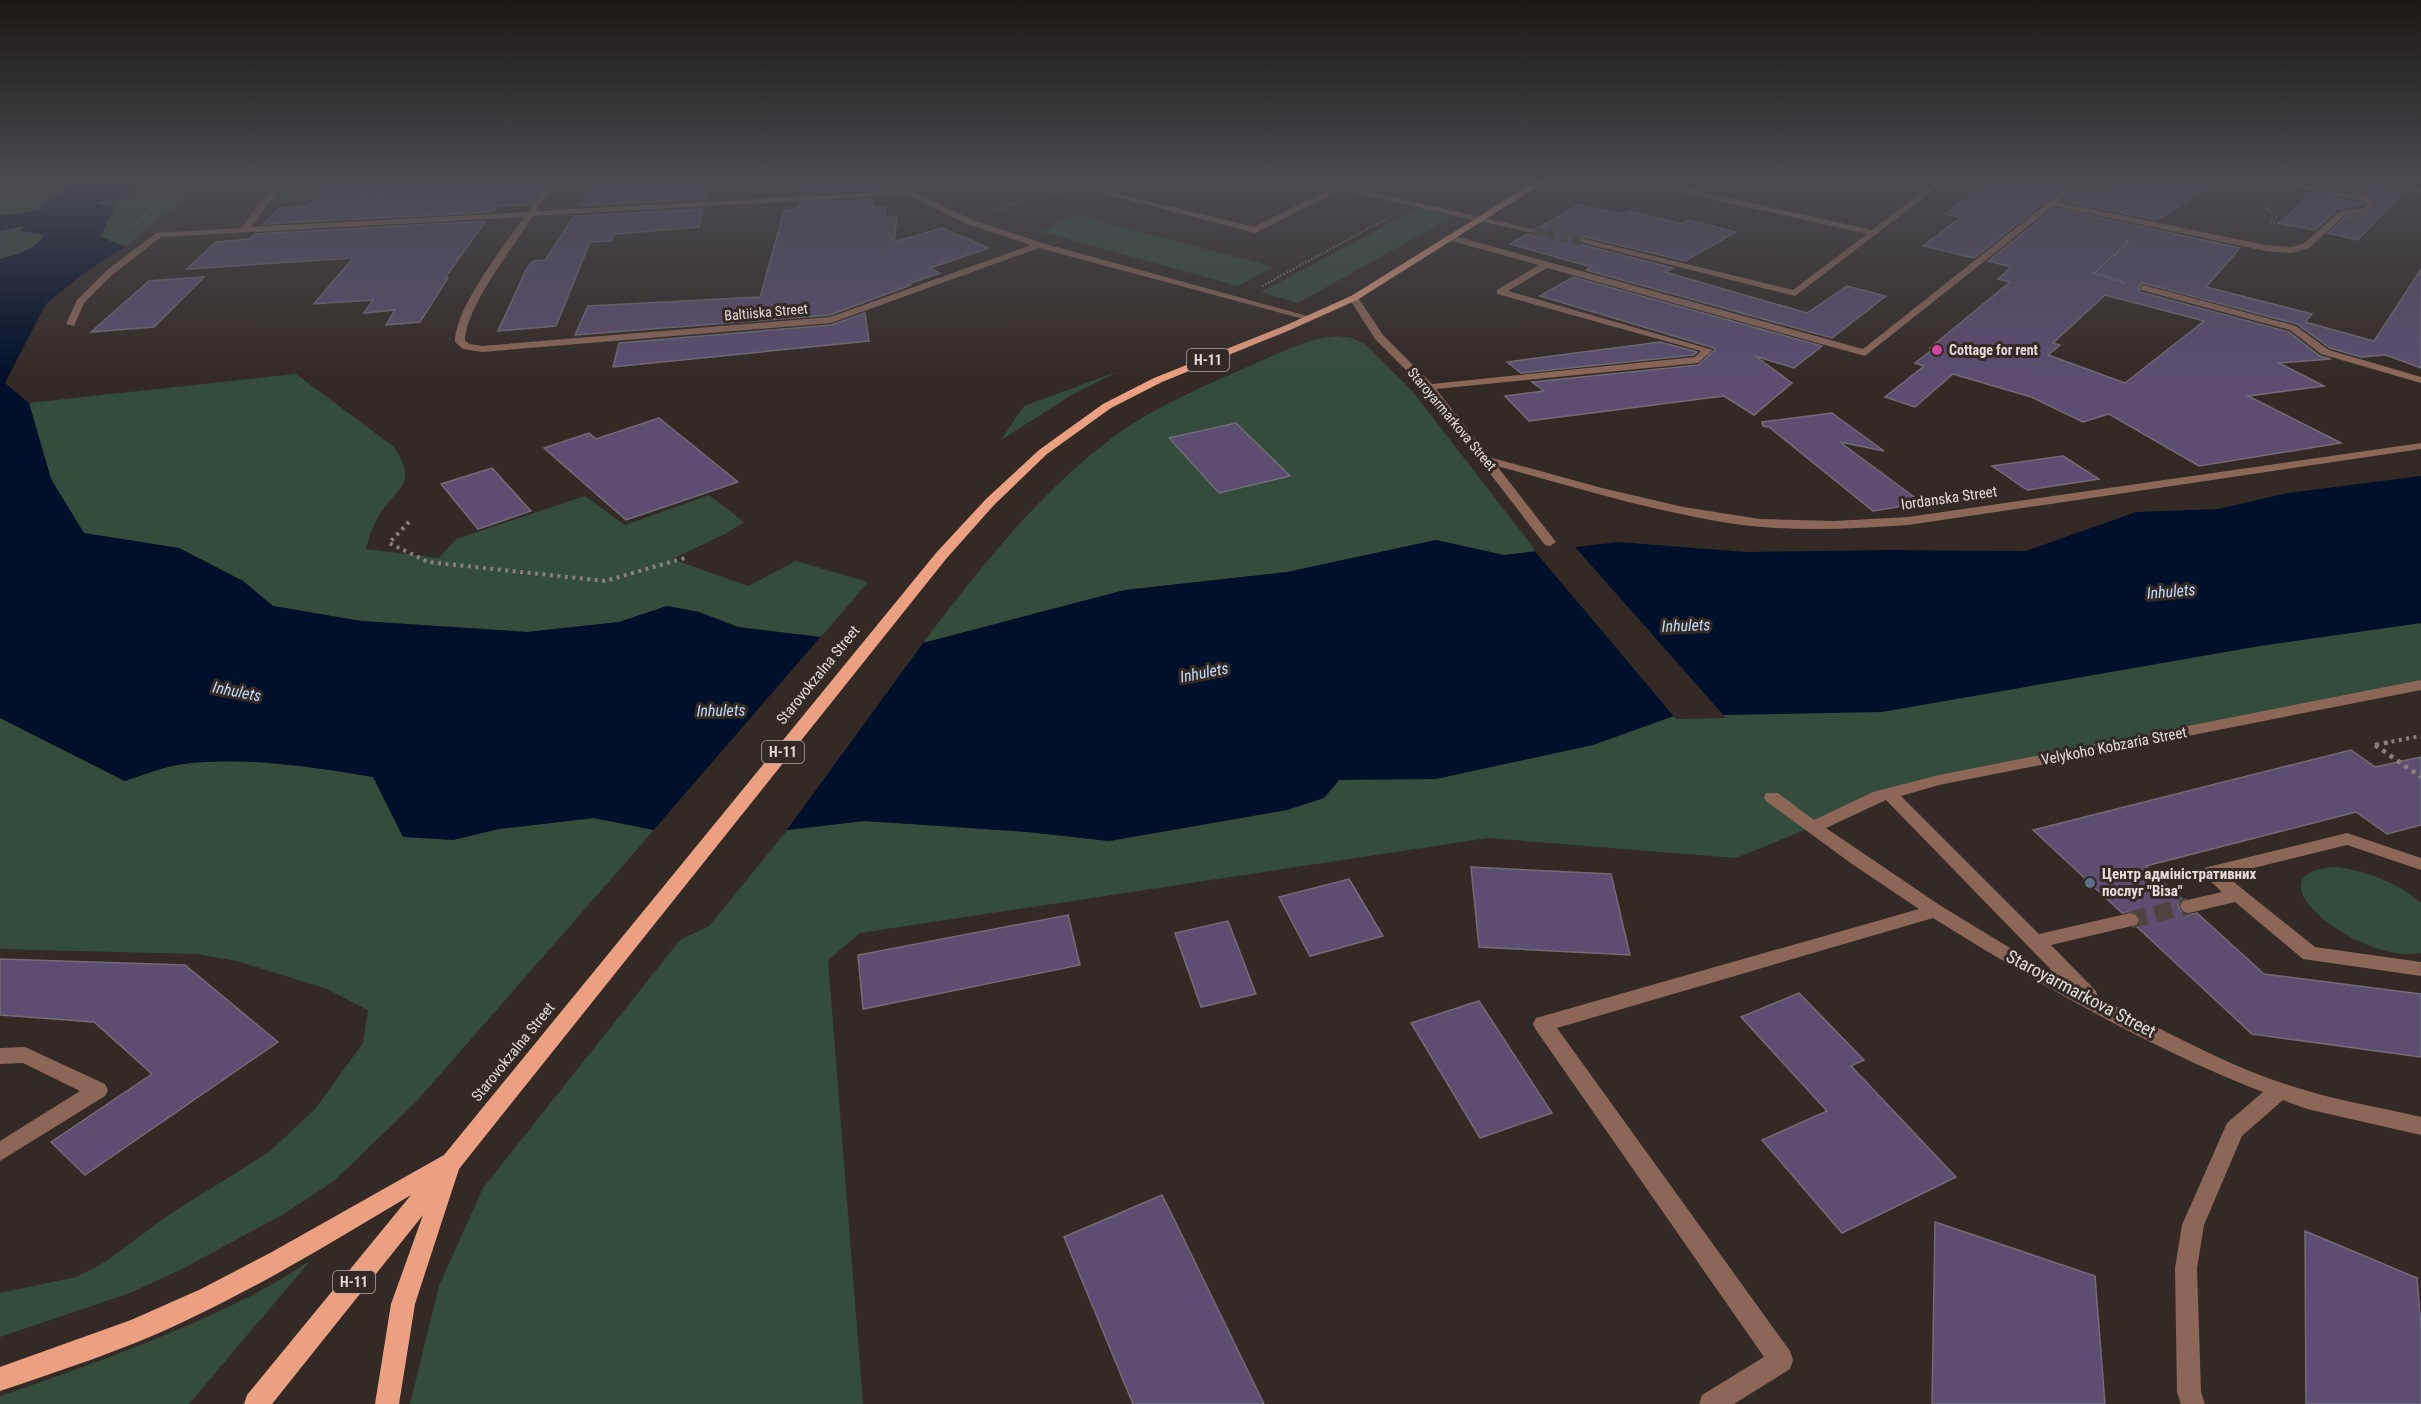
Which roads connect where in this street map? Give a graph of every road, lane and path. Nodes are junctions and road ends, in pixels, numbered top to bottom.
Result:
1 (144, 247) edge
2 (510, 247) edge
3 (1035, 247) edge
4 (1045, 247) edge
5 (1335, 247) edge
6 (1437, 247) edge
7 (1482, 247) edge
8 (1602, 247) tunnel mouth
9 (1857, 247) edge
10 (1998, 247) edge
11 (2124, 247) edge
12 (2258, 247) edge
13 (2304, 247) edge
14 (1547, 264) junction
15 (2144, 288) joint
16 (1239, 298) junction
17 (1354, 298) junction
18 (1310, 318) junction
19 (71, 324) dead end
20 (2421, 380) edge
21 (1429, 387) junction
22 (2421, 446) edge
23 (1485, 459) junction
24 (409, 522) dead end
25 (1550, 542) dead end
26 (688, 556) dead end
27 (2421, 685) edge
28 (2421, 736) edge
29 (2421, 777) edge
30 (1890, 794) junction
31 (1772, 797) dead end
32 (1813, 827) junction
33 (2421, 864) edge
34 (2238, 895) junction
35 (2190, 906) tunnel mouth
36 (1935, 911) junction
37 (2130, 920) tunnel mouth
38 (2036, 942) junction
39 (2421, 969) edge
40 (2099, 1007) junction
41 (0, 1056) edge
42 (2280, 1090) junction
43 (2421, 1126) edge
44 (0, 1152) edge
45 (453, 1160) junction
46 (0, 1379) edge
47 (256, 1404) edge
48 (387, 1404) edge
49 (1711, 1404) edge
50 (2193, 1404) edge

1 - 19 street
2 - 3 street, Baltiiska Street
4 - 16 street
5 - 16 path
6 - 17 main road, Starovokzalna Street / Н-11
7 - 14 street
8 - 9 street
10 - 14 street
11 - 15 path
12 - 13 street
14 - 21 street
15 - 20 street
16 - 18 street
17 - 18 main road, Starovokzalna Street / Н-11
17 - 21 street, Staroyarmarkova Street
18 - 45 main road, Starovokzalna Street / Н-11
21 - 23 street, Staroyarmarkova Street
22 - 23 street, Iordanska Street
23 - 25 street, Staroyarmarkova Street
24 - 26 path
27 - 30 street, Velykoho Kobzaria Street
28 - 29 path
30 - 32 street, Velykoho Kobzaria Street
30 - 38 street
31 - 32 street, Staroyarmarkova Street
32 - 36 street, Staroyarmarkova Street
33 - 34 street
34 - 35 street
34 - 39 street
36 - 40 street, Staroyarmarkova Street
36 - 49 street
37 - 38 street
38 - 40 street
40 - 42 street, Staroyarmarkova Street
41 - 44 street
42 - 43 street, Staroyarmarkova Street
42 - 50 street
45 - 46 main road
45 - 47 main road, Starovokzalna Street / Н-11
45 - 48 main road

